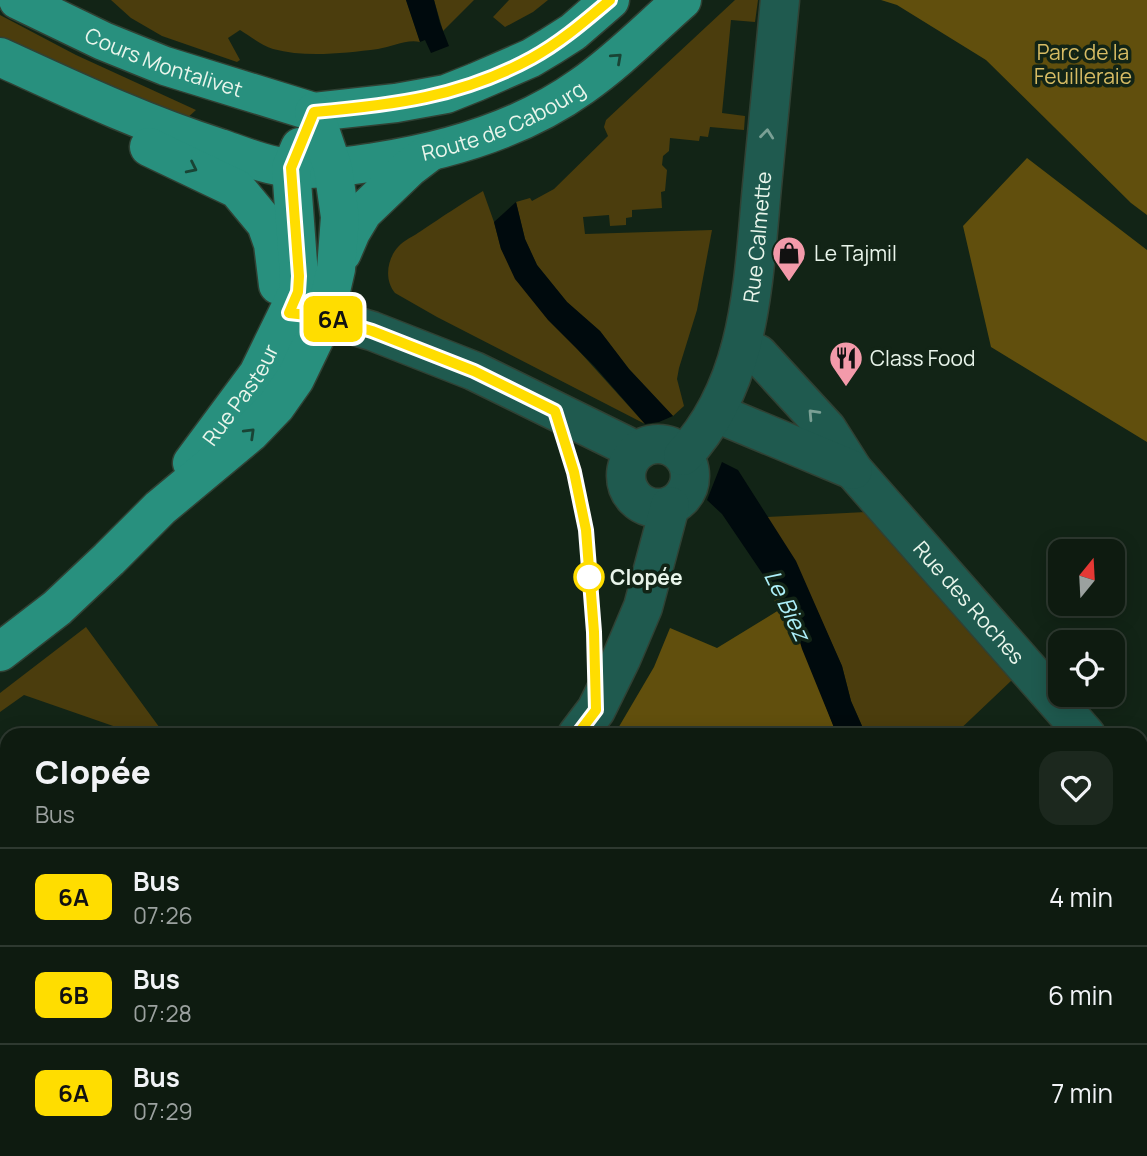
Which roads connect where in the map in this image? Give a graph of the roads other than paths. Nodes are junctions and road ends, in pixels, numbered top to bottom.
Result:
1 (18, 0) edge
2 (610, 0) edge
3 (682, 0) edge
4 (780, 0) edge
5 (0, 57) edge
6 (0, 71) edge
7 (314, 112) junction
8 (432, 151) junction
9 (291, 168) junction
10 (333, 168) junction
11 (336, 268) junction
12 (307, 315) junction
13 (741, 347) junction
14 (716, 413) junction
15 (637, 451) junction
16 (683, 456) junction
17 (853, 470) junction
18 (670, 506) junction
19 (0, 652) edge
20 (582, 728) edge
21 (1080, 728) edge

1 - 7 main road, Cours Montalivet
2 - 7 main road, Route de Cabourg
8 -> 3 main road, Route de Cabourg
13 -> 4 street, Rue Calmette
5 - 9 main road
6 -> 12 main road
7 - 9 main road, Rue Pasteur
7 - 10 main road, Rue Pasteur
8 - 10 main road, Route de Cabourg
8 - 11 main road
9 - 10 main road, Route de Cabourg
9 - 12 main road, Rue Pasteur
10 - 11 main road, Rue Pasteur
11 - 12 main road, Rue Pasteur
12 - 15 street
12 - 19 main road, Rue Pasteur
13 - 14 street, Rue Calmette
17 -> 13 street, Rue des Roches
14 - 16 street, Rue Calmette
14 - 17 street, Rue des Roches
15 - 16 street
15 - 18 street
16 - 18 street
17 - 21 street, Rue des Roches
18 - 20 street

